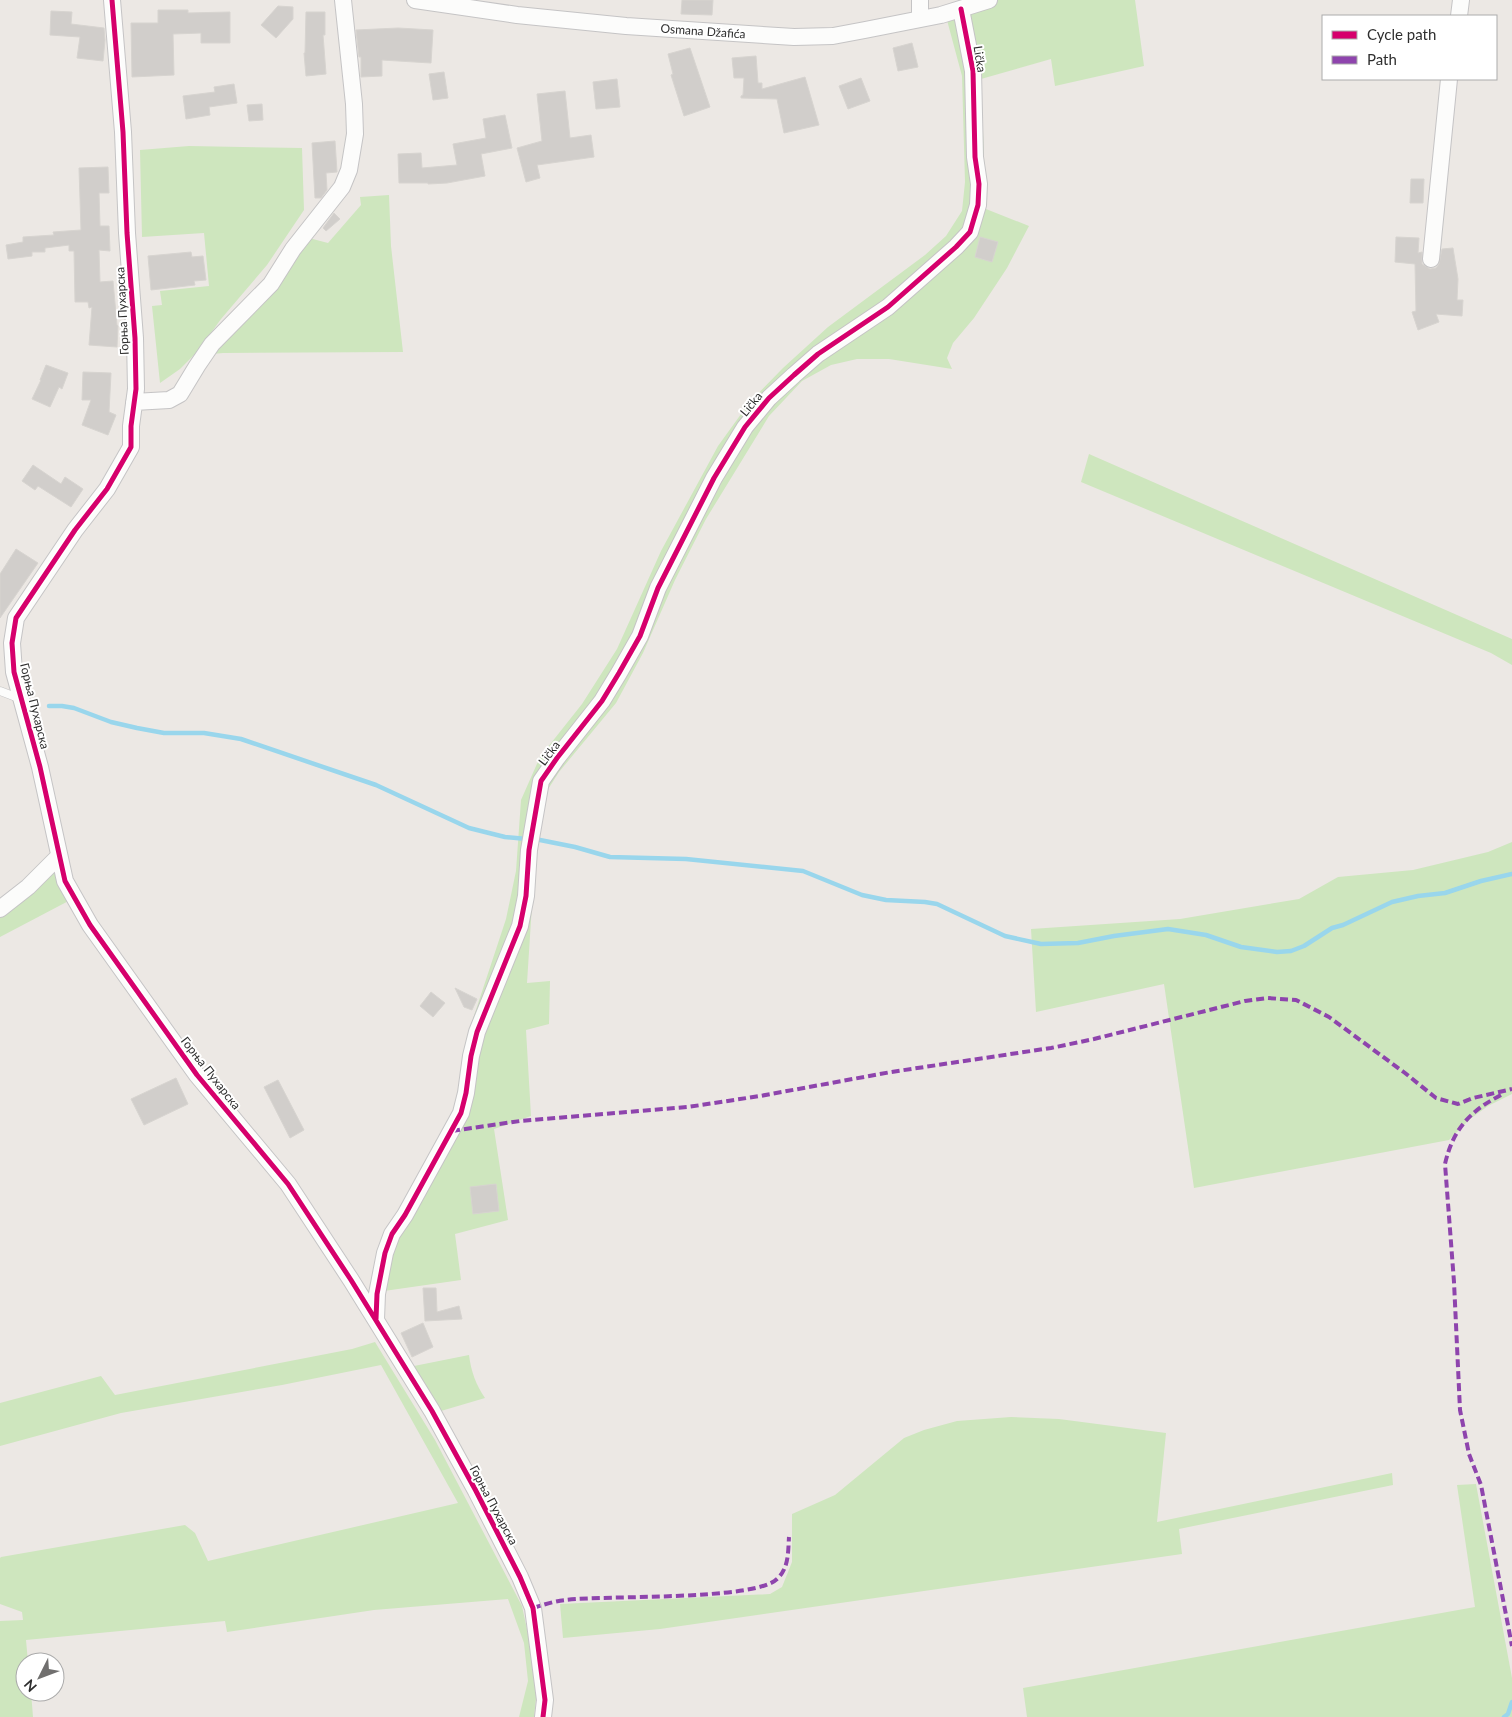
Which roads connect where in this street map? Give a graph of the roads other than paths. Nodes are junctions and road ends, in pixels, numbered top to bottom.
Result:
1 (112, 0) edge
2 (343, 0) edge
3 (416, 0) edge
4 (920, 0) edge
5 (989, 0) edge
6 (1462, 0) edge
7 (961, 9) junction
8 (1459, 15) edge
9 (920, 19) junction
10 (1449, 80) edge
11 (1432, 259) dead end
12 (134, 402) junction
13 (0, 691) edge
14 (23, 699) junction
15 (59, 856) junction
16 (0, 909) edge
17 (376, 1319) junction
18 (543, 1717) edge

1 - 12 street, Горња Пухарска
2 - 12 street
3 - 9 street, Osmana Džafića
4 - 9 street
5 - 7 street, Osmana Džafića
6 - 8 street
7 - 9 street, Osmana Džafića
7 - 17 street, Lička
10 - 11 street
12 - 14 street, Горња Пухарска
13 - 14 lane
14 - 15 street, Горња Пухарска
15 - 16 street
15 - 17 street, Горња Пухарска
17 - 18 street, Горња Пухарска

